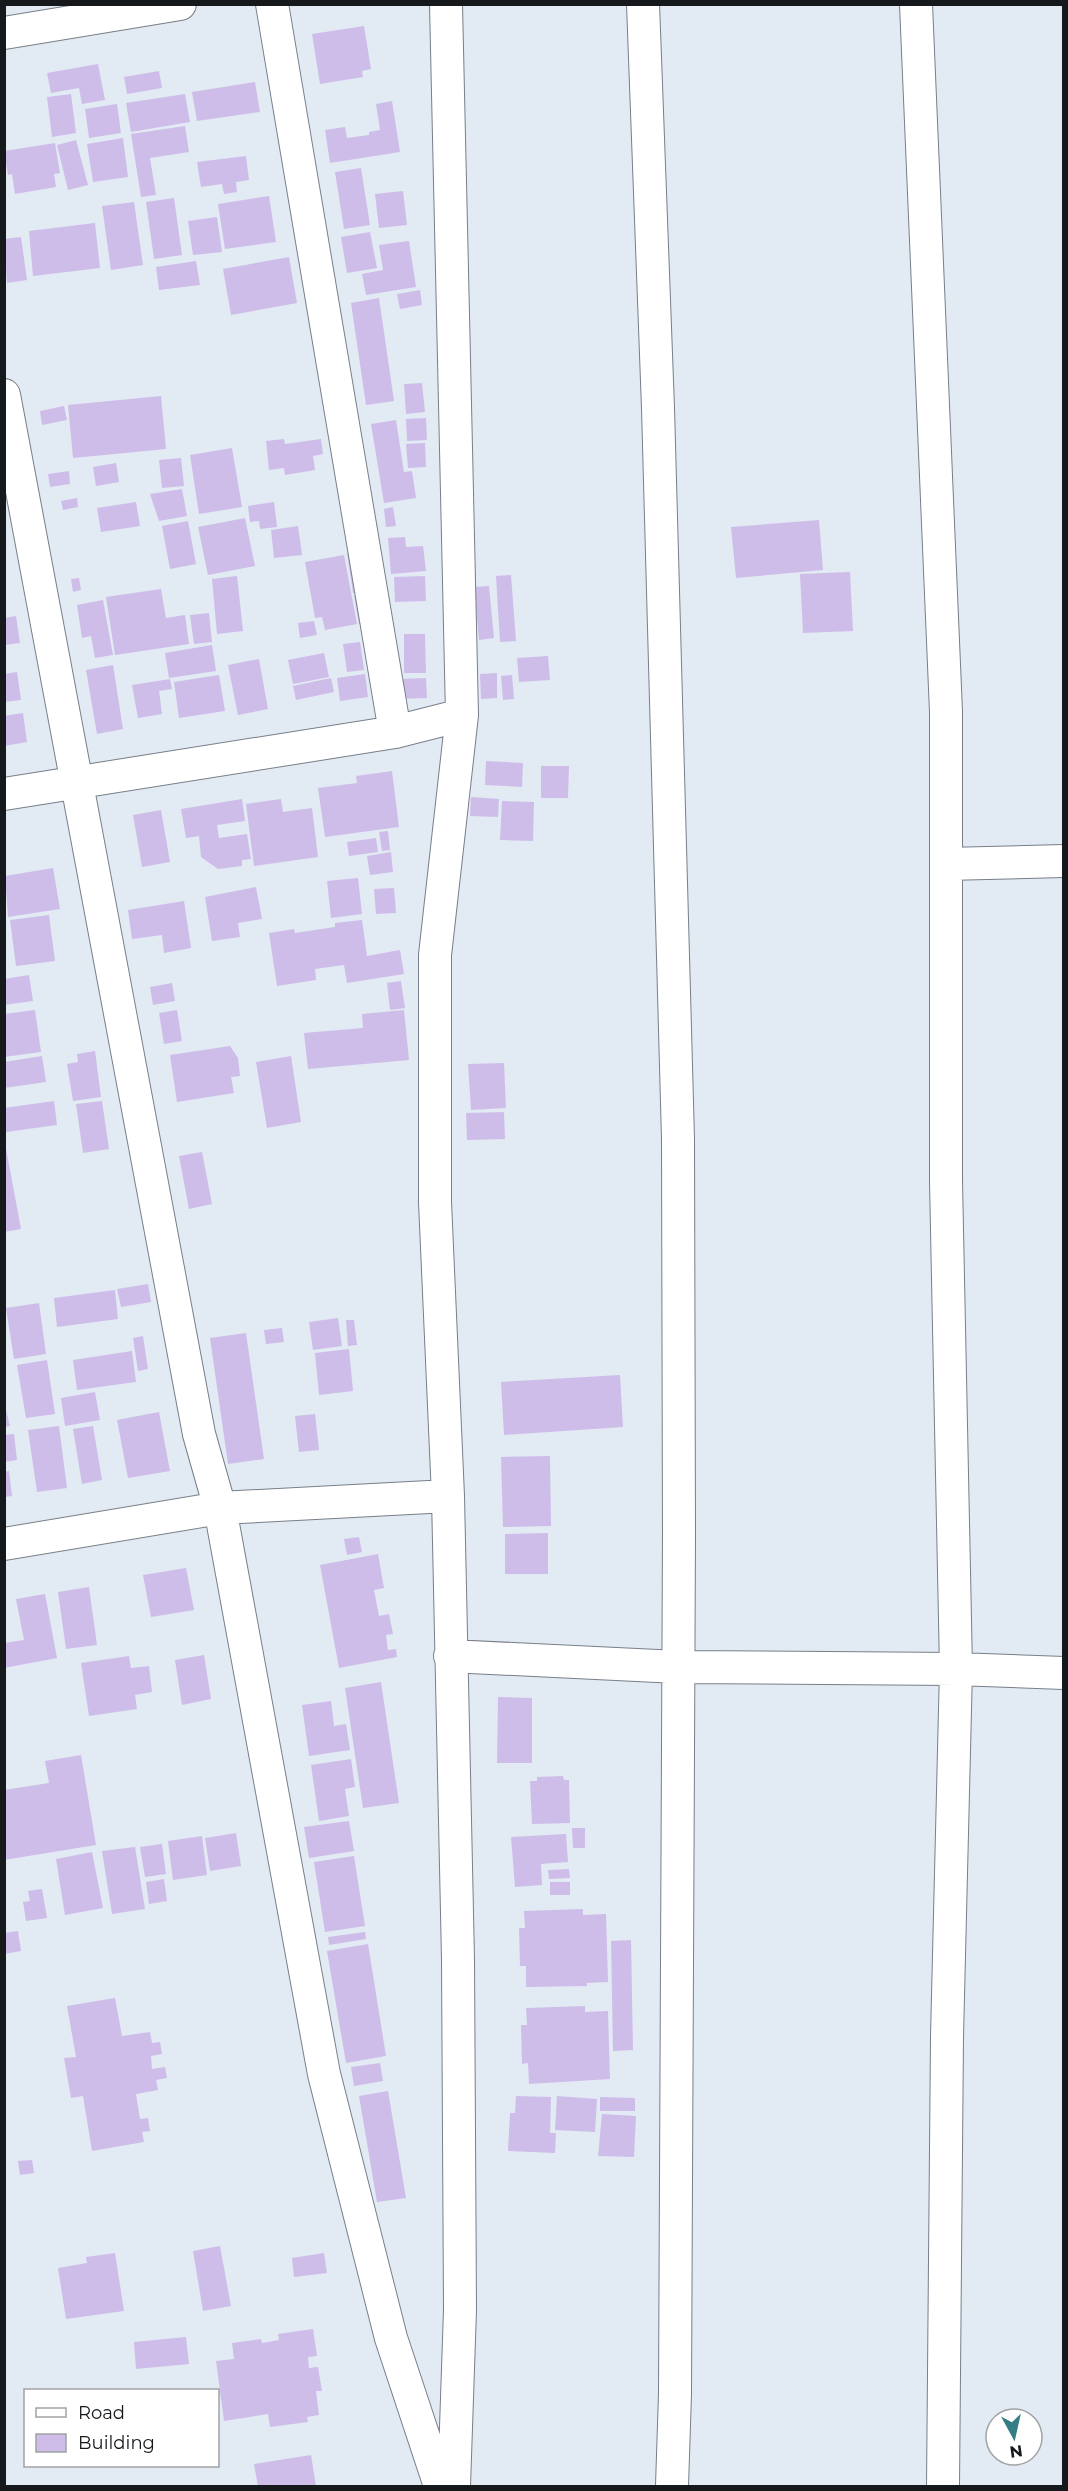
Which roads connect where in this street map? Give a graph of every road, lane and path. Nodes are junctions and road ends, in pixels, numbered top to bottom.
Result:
1 (180, 4) edge
2 (272, 4) edge
3 (446, 4) edge
4 (642, 4) edge
5 (916, 4) edge
6 (4, 33) edge
7 (4, 395) edge
8 (462, 715) junction
9 (395, 732) junction
10 (78, 784) junction
11 (4, 794) edge
12 (1064, 861) edge
13 (946, 864) junction
14 (448, 1496) junction
15 (220, 1508) junction
16 (4, 1544) edge
17 (450, 1656) junction
18 (678, 1667) junction
19 (956, 1669) junction
20 (1064, 1673) edge
21 (440, 2487) edge
22 (454, 2487) edge
23 (672, 2487) edge
24 (943, 2487) edge

1 - 6 street
2 - 9 street
3 - 8 street
4 - 18 street
5 - 13 street
7 - 10 street
8 - 9 street
8 - 14 street
9 - 10 street
10 - 11 street
10 - 15 street
12 - 13 street
13 - 19 street
14 - 15 street
14 - 17 street
15 - 16 street
15 - 21 street
17 - 18 street
17 - 22 street
18 - 19 street
18 - 23 street
19 - 20 street
19 - 24 street

